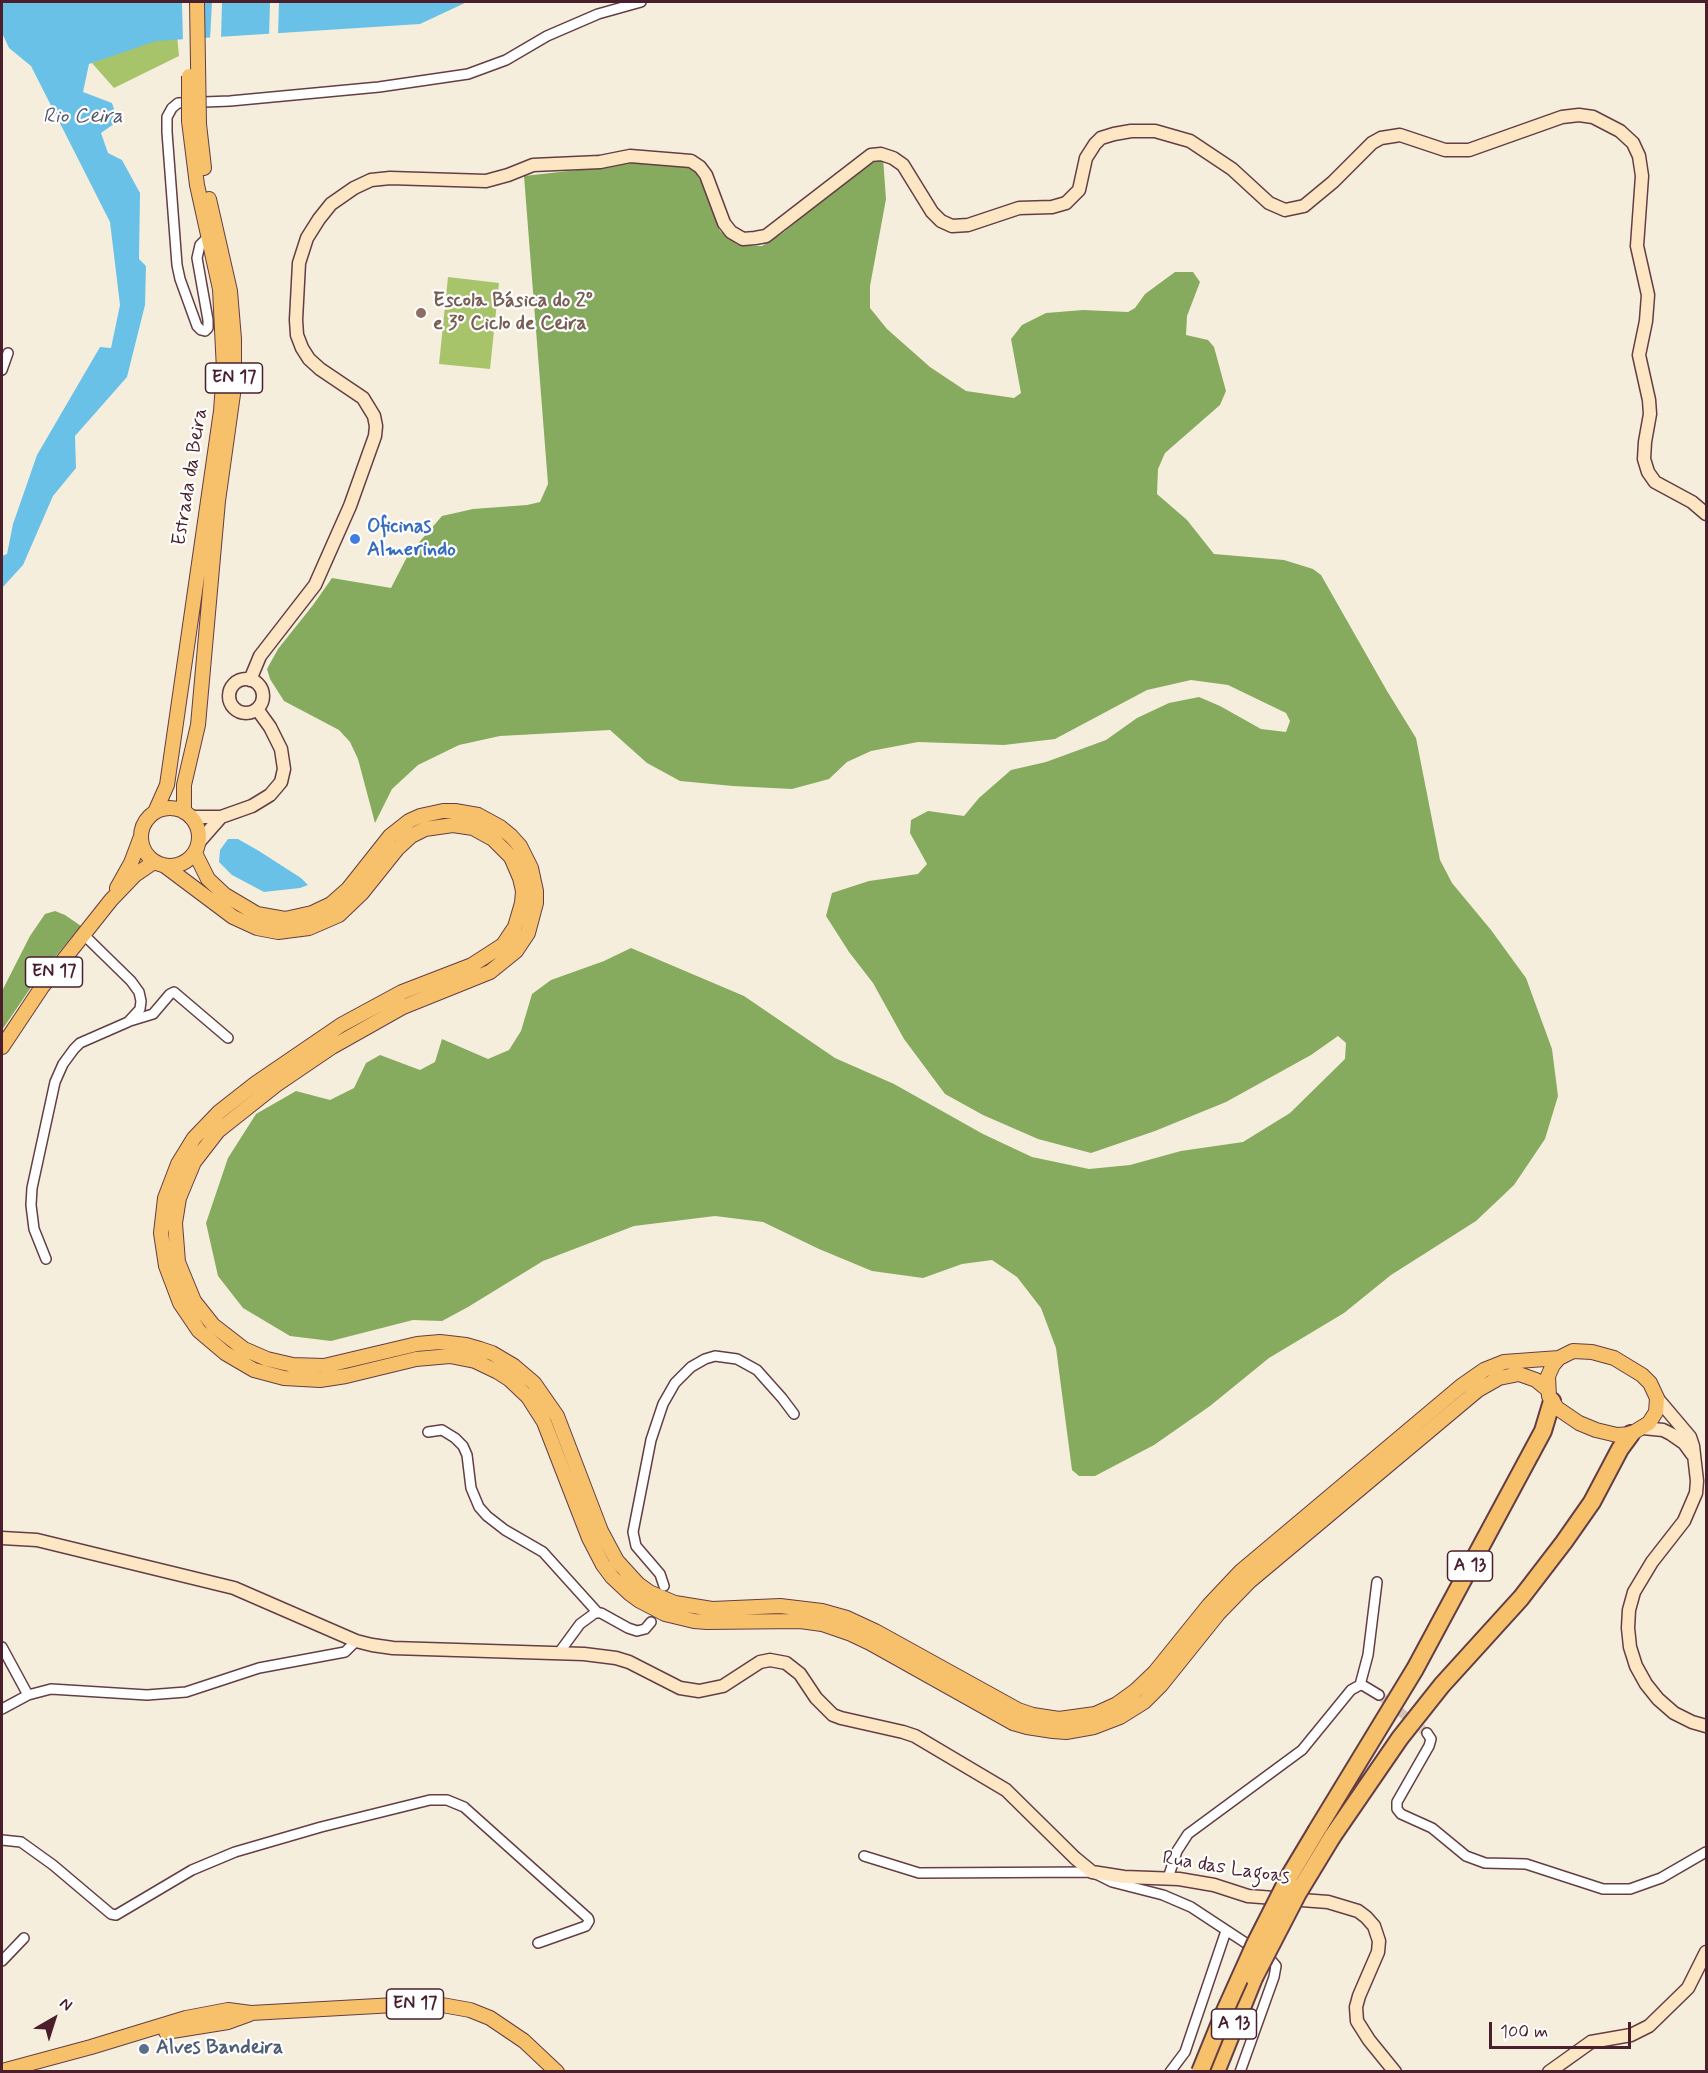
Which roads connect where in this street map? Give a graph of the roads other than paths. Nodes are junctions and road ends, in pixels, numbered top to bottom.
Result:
1 (188, 2) edge
2 (197, 2) edge
3 (641, 2) edge
4 (194, 122) junction
5 (208, 237) junction
6 (8, 353) dead end
7 (2, 370) edge
8 (1707, 514) edge
9 (250, 680) junction
10 (257, 709) junction
11 (155, 812) junction
12 (187, 814) junction
13 (221, 817) junction
14 (140, 839) junction
15 (197, 848) junction
16 (159, 864) junction
17 (111, 900) junction
18 (84, 935) junction
19 (128, 1022) junction
20 (228, 1038) dead end
21 (2, 1047) edge
22 (46, 1259) dead end
23 (1559, 1358) junction
24 (1550, 1395) junction
25 (1658, 1398) junction
26 (794, 1414) dead end
27 (1637, 1431) junction
28 (428, 1432) dead end
29 (1694, 1457) junction
30 (2, 1538) edge
31 (1377, 1582) dead end
32 (664, 1586) dead end
33 (598, 1613) junction
34 (651, 1622) dead end
35 (356, 1641) junction
36 (2, 1647) edge
37 (558, 1654) junction
38 (1360, 1685) junction
39 (28, 1695) junction
40 (1379, 1695) tunnel mouth
41 (2, 1709) edge
42 (1707, 1726) edge
43 (1427, 1733) dead end
44 (2, 1840) edge
45 (1707, 1852) edge
46 (864, 1856) dead end
47 (1092, 1872) junction
48 (1168, 1878) junction
49 (1226, 1931) junction
50 (24, 1938) dead end
51 (538, 1943) dead end
52 (1707, 1952) edge
53 (2, 1961) edge
54 (2, 2071) edge
55 (557, 2072) edge
56 (1170, 2072) edge
57 (1200, 2072) edge
58 (1216, 2072) edge
59 (1240, 2072) edge
60 (1395, 2072) edge
61 (1549, 2072) edge

1 - 4 main road, Estrada da Beira / EN 17, bridge
2 - 4 main road, Estrada da Beira / EN 17, bridge
3 - 5 street
4 - 5 main road, Estrada da Beira / EN 17
4 - 12 main road, Estrada da Beira / EN 17
5 - 11 main road, Estrada da Beira / EN 17
6 - 7 street
8 - 9 street
9 - 10 street
9 - 10 street
10 - 13 street
11 - 12 main road
11 - 14 main road
12 - 13 street
12 - 15 main road
13 - 15 street
14 - 16 main road
14 - 17 main road, EN 17
15 - 16 main road
15 - 23 main road
16 - 17 main road, EN 17
16 - 24 main road
17 - 18 main road, EN 17
18 - 19 street
18 - 21 main road, EN 17
19 - 20 street
19 - 22 street
23 - 24 main road
23 - 25 main road
24 - 27 main road
24 - 57 highway, A 13, bridge
25 - 27 main road
25 - 29 street
26 - 32 street
27 - 29 street
27 - 58 highway, A 13, bridge
28 - 33 street
29 - 42 street
30 - 35 street
31 - 38 street
33 - 34 street
33 - 37 street
35 - 37 street
35 - 39 street
36 - 39 street
37 - 47 street
38 - 40 street
38 - 48 street
39 - 41 street
43 - 45 street
44 - 51 street
46 - 47 street
47 - 48 street, Rua das Lagoas
47 - 49 street
48 - 60 street, Rua das Lagoas
49 - 56 street
49 - 59 street
50 - 53 street
52 - 61 street
54 - 55 main road, EN 17

